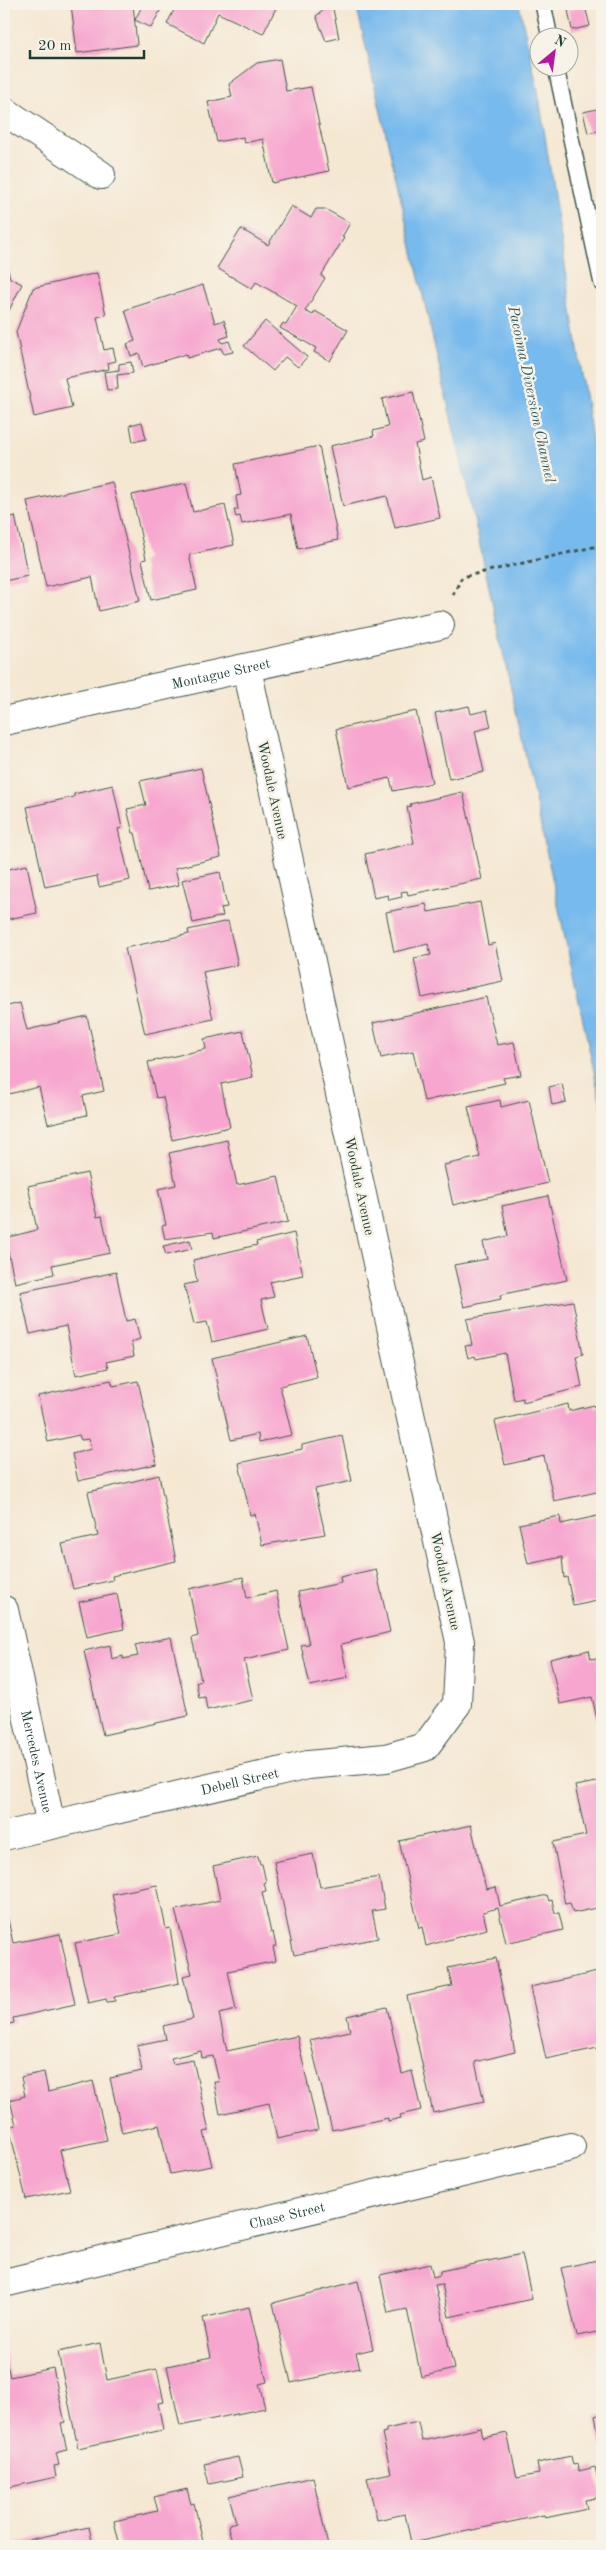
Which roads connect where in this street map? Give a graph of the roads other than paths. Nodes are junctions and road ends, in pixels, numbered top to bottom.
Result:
1 (543, 4) edge
2 (548, 28) edge
3 (558, 78) edge
4 (4, 111) edge
5 (101, 175) dead end
6 (602, 284) edge
7 (440, 625) dead end
8 (247, 668) junction
9 (4, 721) edge
10 (4, 1610) edge
11 (457, 1704) joint
12 (51, 1825) junction
13 (4, 1836) edge
14 (571, 2147) dead end
15 (4, 2283) edge

1 - 2 lane
3 - 6 lane
4 - 5 street
7 - 8 street, Montague Street
8 - 9 street, Montague Street
8 - 11 street, Woodale Avenue
10 - 12 street, Mercedes Avenue
11 - 12 street, Debell Street
12 - 13 street, Debell Street
14 - 15 street, Chase Street

